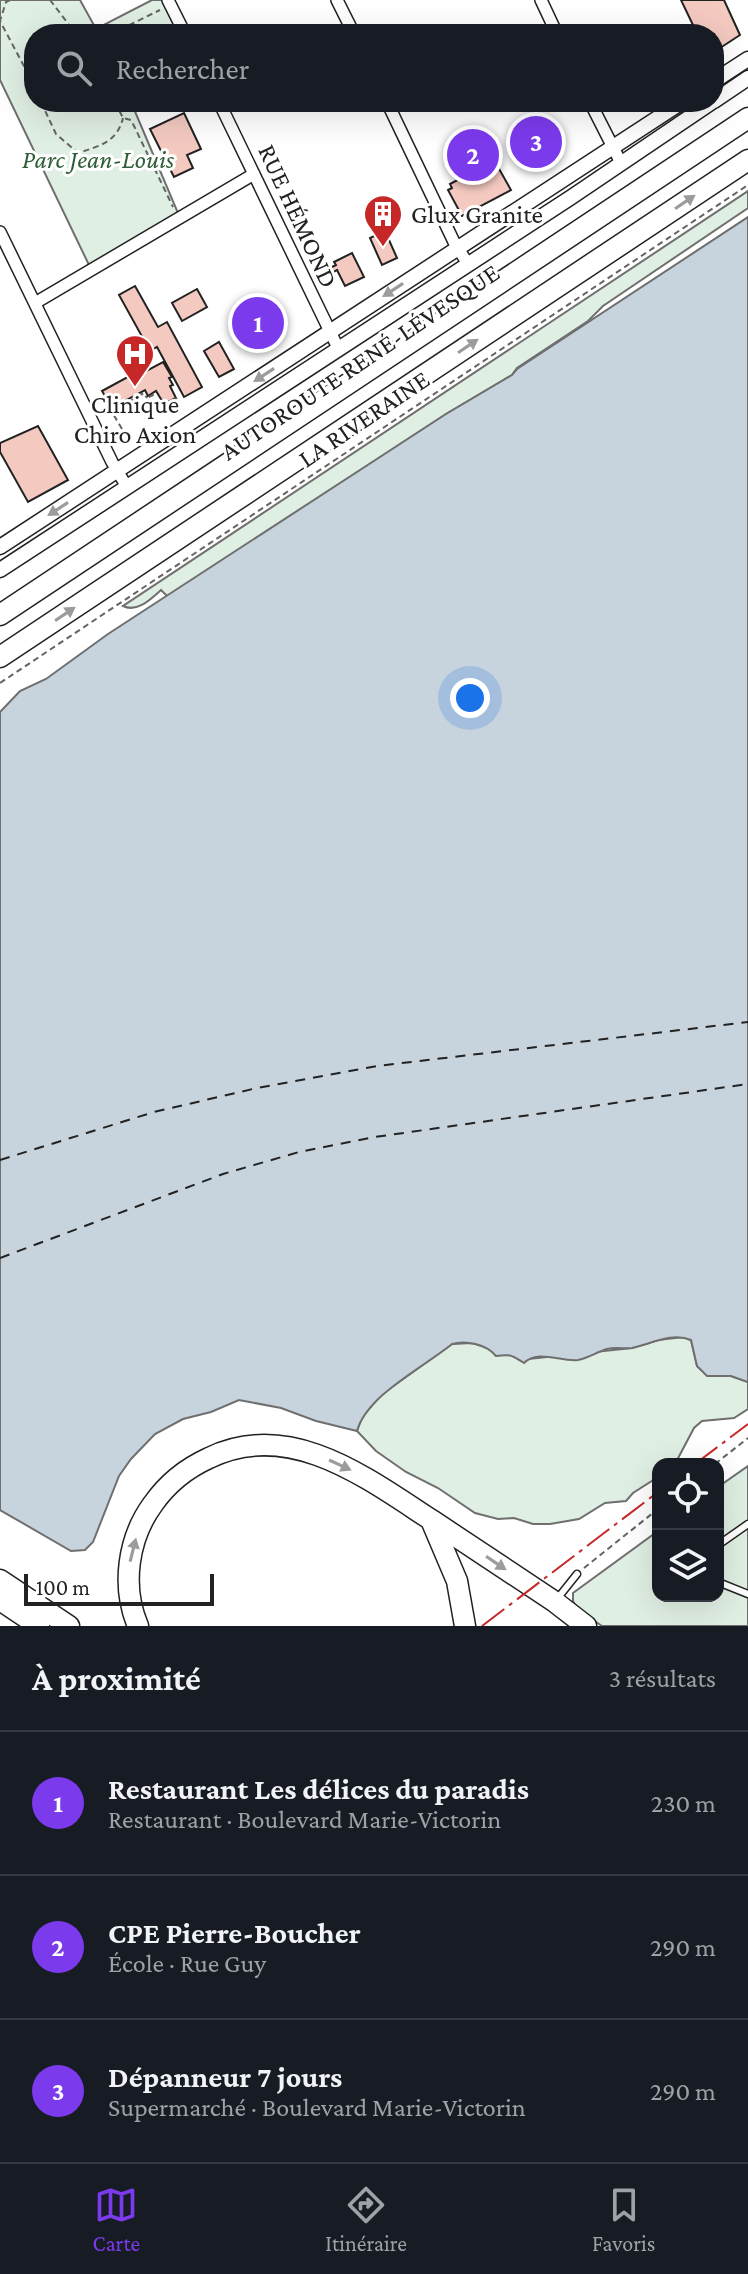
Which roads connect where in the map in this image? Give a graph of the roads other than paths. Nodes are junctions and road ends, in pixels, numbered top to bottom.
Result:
1 (337, 0) edge
2 (541, 0) edge
3 (170, 2) edge
4 (180, 24) edge
5 (349, 24) edge
6 (552, 24) edge
7 (748, 59) edge
8 (724, 75) edge
9 (748, 78) edge
10 (724, 94) edge
11 (748, 104) edge
12 (224, 112) edge
13 (392, 112) edge
14 (595, 112) edge
15 (666, 112) edge
16 (698, 112) edge
17 (748, 118) edge
18 (748, 135) edge
19 (612, 147) junction
20 (748, 160) edge
21 (621, 163) junction
22 (254, 174) junction
23 (0, 232) edge
24 (458, 249) junction
25 (468, 264) junction
26 (35, 303) junction
27 (329, 332) junction
28 (338, 348) junction
29 (117, 471) junction
30 (127, 487) junction
31 (0, 547) edge
32 (1, 567) edge
33 (0, 600) edge
34 (0, 615) edge
35 (0, 631) edge
36 (0, 657) edge
37 (431, 1520) junction
38 (748, 1524) edge
39 (724, 1541) edge
40 (577, 1574) road end
41 (0, 1580) edge
42 (724, 1584) edge
43 (748, 1594) edge
44 (0, 1600) edge
45 (555, 1602) junction
46 (39, 1626) edge
47 (69, 1626) edge
48 (138, 1626) edge
49 (465, 1626) edge
50 (586, 1626) edge

1 - 5 street
2 - 6 street
3 - 4 street
7 - 8 street
9 - 10 street
11 - 33 highway
12 - 22 street, RUE HÉMOND
13 - 24 street
14 - 19 street
15 - 19 street
16 - 21 street
17 - 34 highway
18 - 35 highway, AUTOROUTE RENÉ-LÉVESQUE
19 - 21 street
19 - 24 street
36 -> 20 highway, AUTOROUTE RENÉ-LÉVESQUE
21 - 25 street
22 - 26 street
22 - 27 street, RUE HÉMOND
23 - 26 street
24 - 25 street
24 -> 27 street
25 - 28 street
26 - 29 street
27 - 28 street, RUE HÉMOND
27 -> 29 street
28 - 30 street
29 - 30 street
29 -> 31 street
30 - 32 street
37 -> 45 highway
48 -> 37 highway
37 - 49 highway
38 - 39 lane
40 - 45 lane
41 - 47 highway
42 - 43 lane
44 - 46 highway
45 - 50 highway

